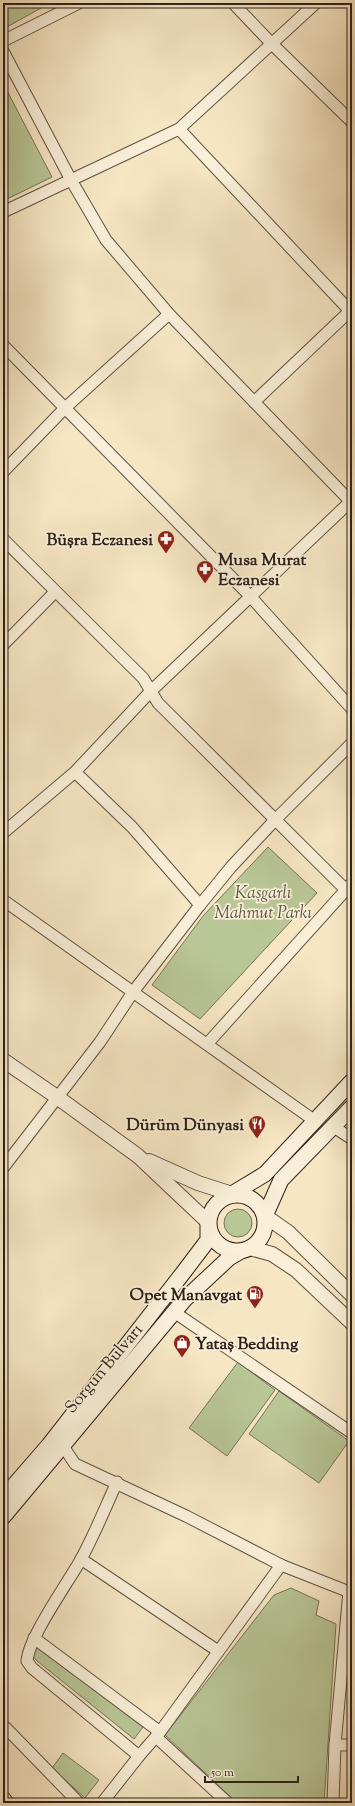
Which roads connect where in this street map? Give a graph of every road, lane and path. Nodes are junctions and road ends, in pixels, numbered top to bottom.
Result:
1 (79, 3) edge
2 (233, 3) edge
3 (316, 3) edge
4 (3, 41) edge
5 (271, 43) junction
6 (3, 51) edge
7 (352, 122) edge
8 (179, 129) junction
9 (71, 180) junction
10 (3, 212) edge
11 (351, 310) edge
12 (169, 314) junction
13 (3, 345) edge
14 (254, 402) junction
15 (65, 408) junction
16 (3, 472) edge
17 (352, 501) edge
18 (3, 539) edge
19 (55, 592) junction
20 (250, 596) junction
21 (3, 645) edge
22 (151, 691) junction
23 (352, 709) edge
24 (352, 743) edge
25 (75, 772) junction
26 (275, 820) junction
27 (3, 833) edge
28 (349, 886) edge
29 (3, 900) edge
30 (200, 905) junction
31 (133, 992) junction
32 (207, 1044) junction
33 (3, 1060) edge
34 (352, 1081) edge
35 (58, 1097) junction
36 (352, 1107) edge
37 (315, 1121) junction
38 (334, 1127) junction
39 (352, 1140) edge
40 (138, 1156) junction
41 (3, 1168) edge
42 (232, 1194) junction
43 (265, 1216) junction
44 (208, 1222) junction
45 (245, 1250) junction
46 (352, 1295) edge
47 (174, 1312) junction
48 (352, 1323) edge
49 (352, 1433) edge
50 (63, 1446) junction
51 (117, 1482) junction
52 (3, 1498) edge
53 (3, 1517) edge
54 (81, 1559) junction
55 (281, 1566) junction
56 (351, 1592) edge
57 (34, 1638) junction
58 (218, 1651) junction
59 (5, 1727) dead end
60 (158, 1734) junction
61 (335, 1745) junction
62 (352, 1745) edge
63 (139, 1756) junction
64 (3, 1799) edge
65 (6, 1803) edge
66 (79, 1803) edge
67 (102, 1803) edge
68 (228, 1803) edge
69 (333, 1803) edge

1 - 4 street
2 - 5 street
3 - 5 street
5 - 7 street
5 - 8 street
6 - 9 street
8 - 9 street
8 - 11 street
9 - 10 street
9 - 12 street
11 - 14 street
12 - 14 street
12 - 15 street
13 - 15 street
14 - 17 street
15 - 16 street
15 - 20 street
17 - 20 street
18 - 19 street
19 - 21 street
19 - 22 street
20 - 22 street
20 - 23 street
22 - 25 street
22 - 26 street
24 - 26 street
25 - 27 street
25 - 30 street
26 - 28 street
26 - 30 street
28 - 32 street
29 - 31 street
30 - 31 street
31 - 32 street
31 - 35 street
32 - 37 street
33 - 35 street
34 - 37 main road
35 - 40 street
35 - 41 street
36 - 38 main road
37 - 42 main road
38 - 39 street
38 - 43 main road
40 - 42 street
40 - 44 street
42 - 43 main road
42 - 44 main road
43 - 45 main road
43 - 46 street
44 - 45 main road
44 - 52 main road, Sorgun Bulvarı
45 - 47 main road, Sorgun Bulvarı
45 - 48 street
47 - 49 street
47 - 50 main road, Sorgun Bulvarı
50 - 51 street
50 - 53 main road, Sorgun Bulvarı
51 - 54 street
51 - 55 street
54 - 57 street
54 - 58 street
55 - 56 street
55 - 58 street
56 - 61 street
57 - 60 street
57 - 63 street
58 - 60 street
59 - 66 street
60 - 63 street
60 - 68 street
61 - 62 street
61 - 69 street
63 - 67 street
64 - 65 main road

